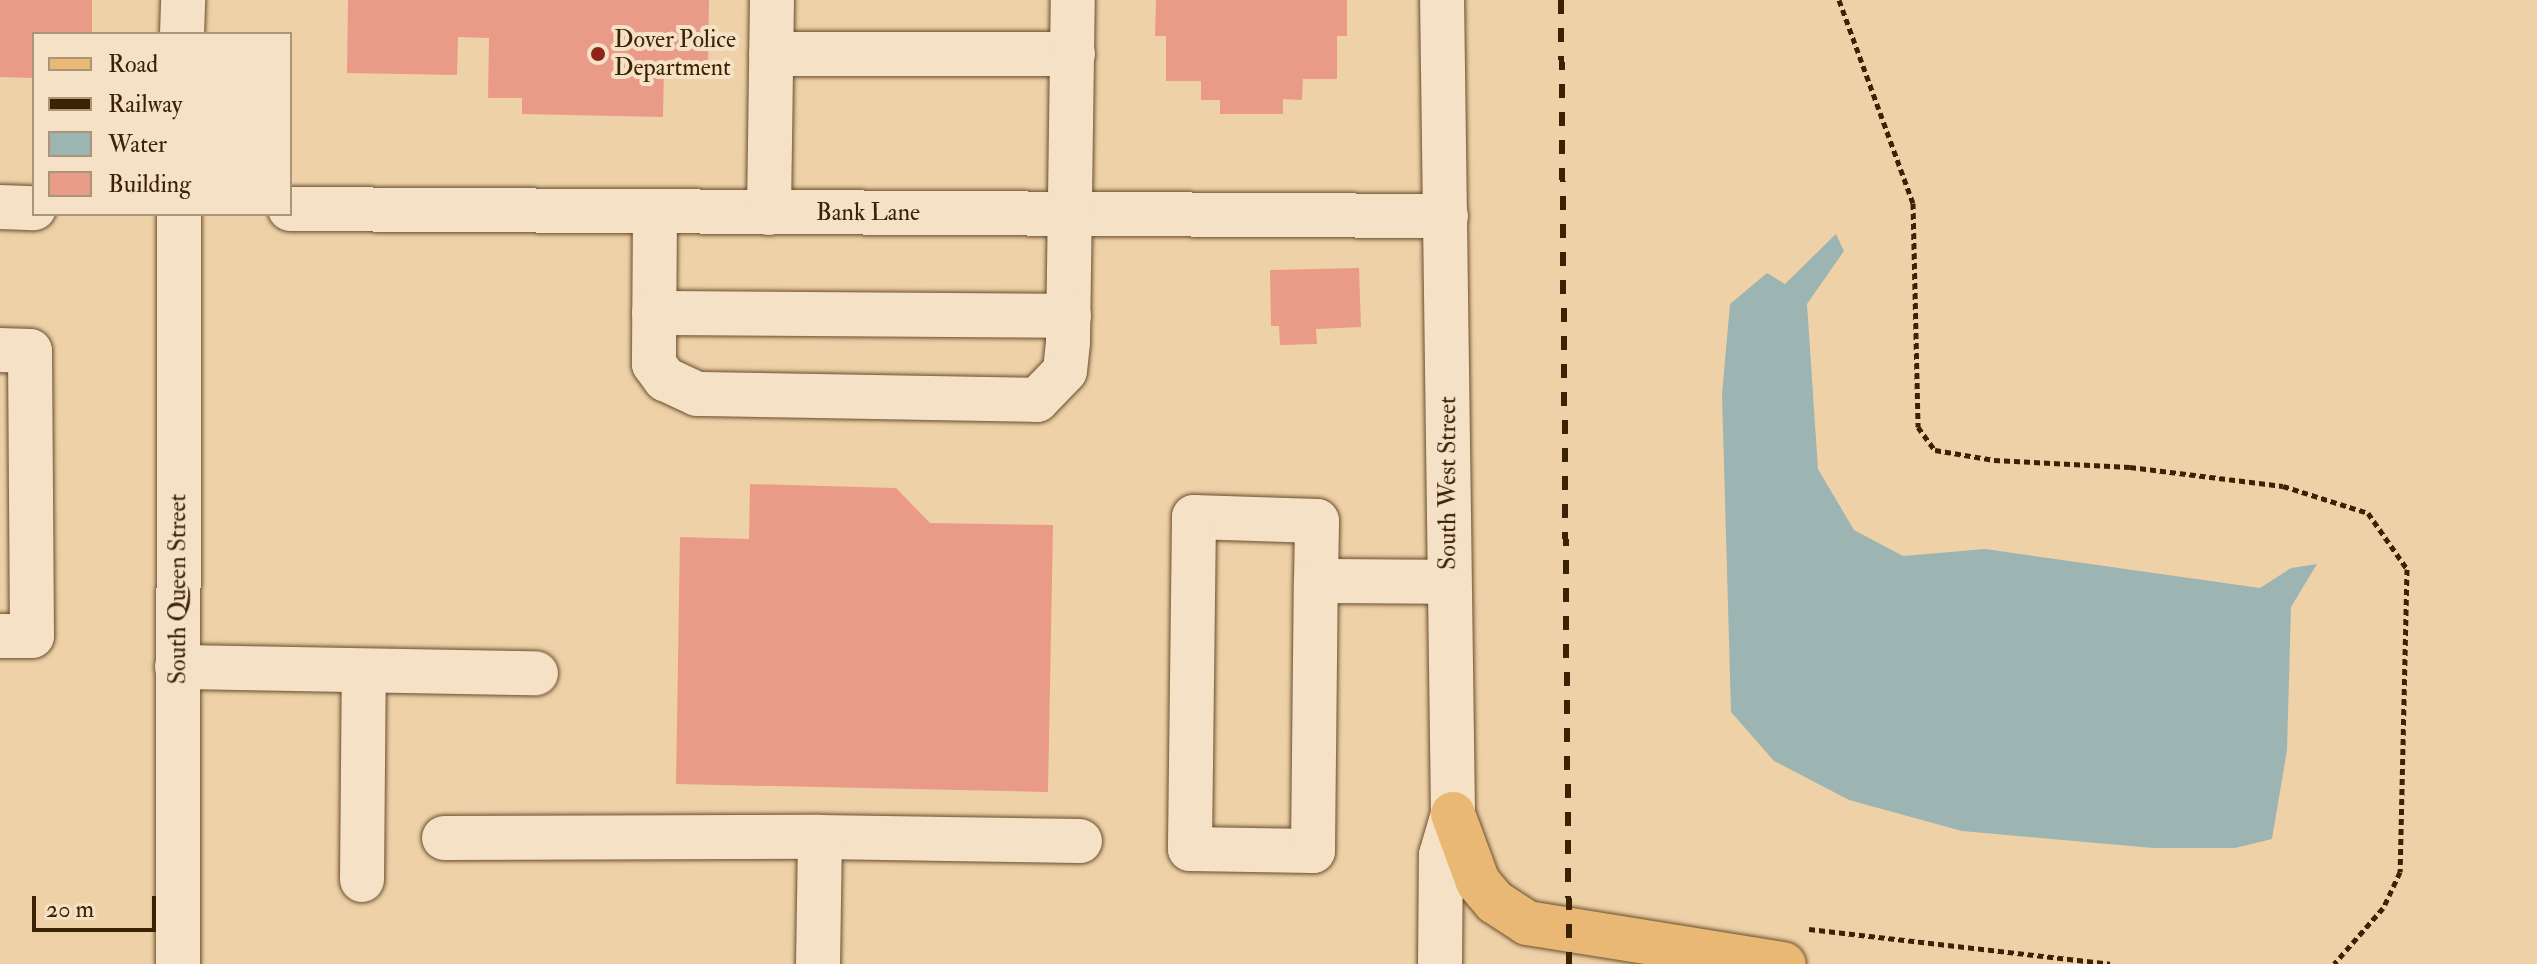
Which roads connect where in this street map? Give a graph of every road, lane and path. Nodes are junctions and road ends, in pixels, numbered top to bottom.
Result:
1 (183, 0) edge
2 (772, 0) edge
3 (1073, 0) edge
4 (1442, 0) edge
5 (1839, 0) edge
6 (182, 32) edge
7 (771, 54) junction
8 (1073, 54) junction
9 (0, 207) edge
10 (32, 208) edge
11 (292, 209) edge
12 (655, 211) junction
13 (769, 213) junction
14 (1070, 214) junction
15 (179, 216) edge
16 (1446, 216) junction
17 (654, 313) junction
18 (1069, 316) junction
19 (0, 350) edge
20 (1316, 581) junction
21 (1449, 582) junction
22 (0, 636) edge
23 (177, 667) junction
24 (364, 671) junction
25 (536, 673) dead end
26 (1453, 814) junction
27 (820, 837) junction
28 (444, 838) dead end
29 (1080, 841) dead end
30 (362, 880) dead end
31 (178, 964) edge
32 (818, 964) edge
33 (1440, 964) edge
34 (1784, 964) edge
35 (2334, 964) edge

1 - 6 street
2 - 7 street
3 - 8 street
4 - 16 street, South West Street
5 - 35 path
7 - 8 street
7 - 13 street
8 - 14 street
9 - 10 street
11 - 12 street, Bank Lane
12 - 13 street, Bank Lane
12 - 17 street
13 - 14 street, Bank Lane
14 - 16 street, Bank Lane
14 - 18 street
15 - 23 street, South Queen Street
16 - 21 street, South West Street
17 - 18 street
17 - 18 street
19 - 22 street
20 - 20 street
20 - 21 street
21 - 26 street, South West Street
23 - 24 street
23 - 31 street, South Queen Street
24 - 25 street
24 - 30 street
26 - 33 street, South West Street
26 - 34 main road
27 - 28 street
27 - 29 street
27 - 32 street

